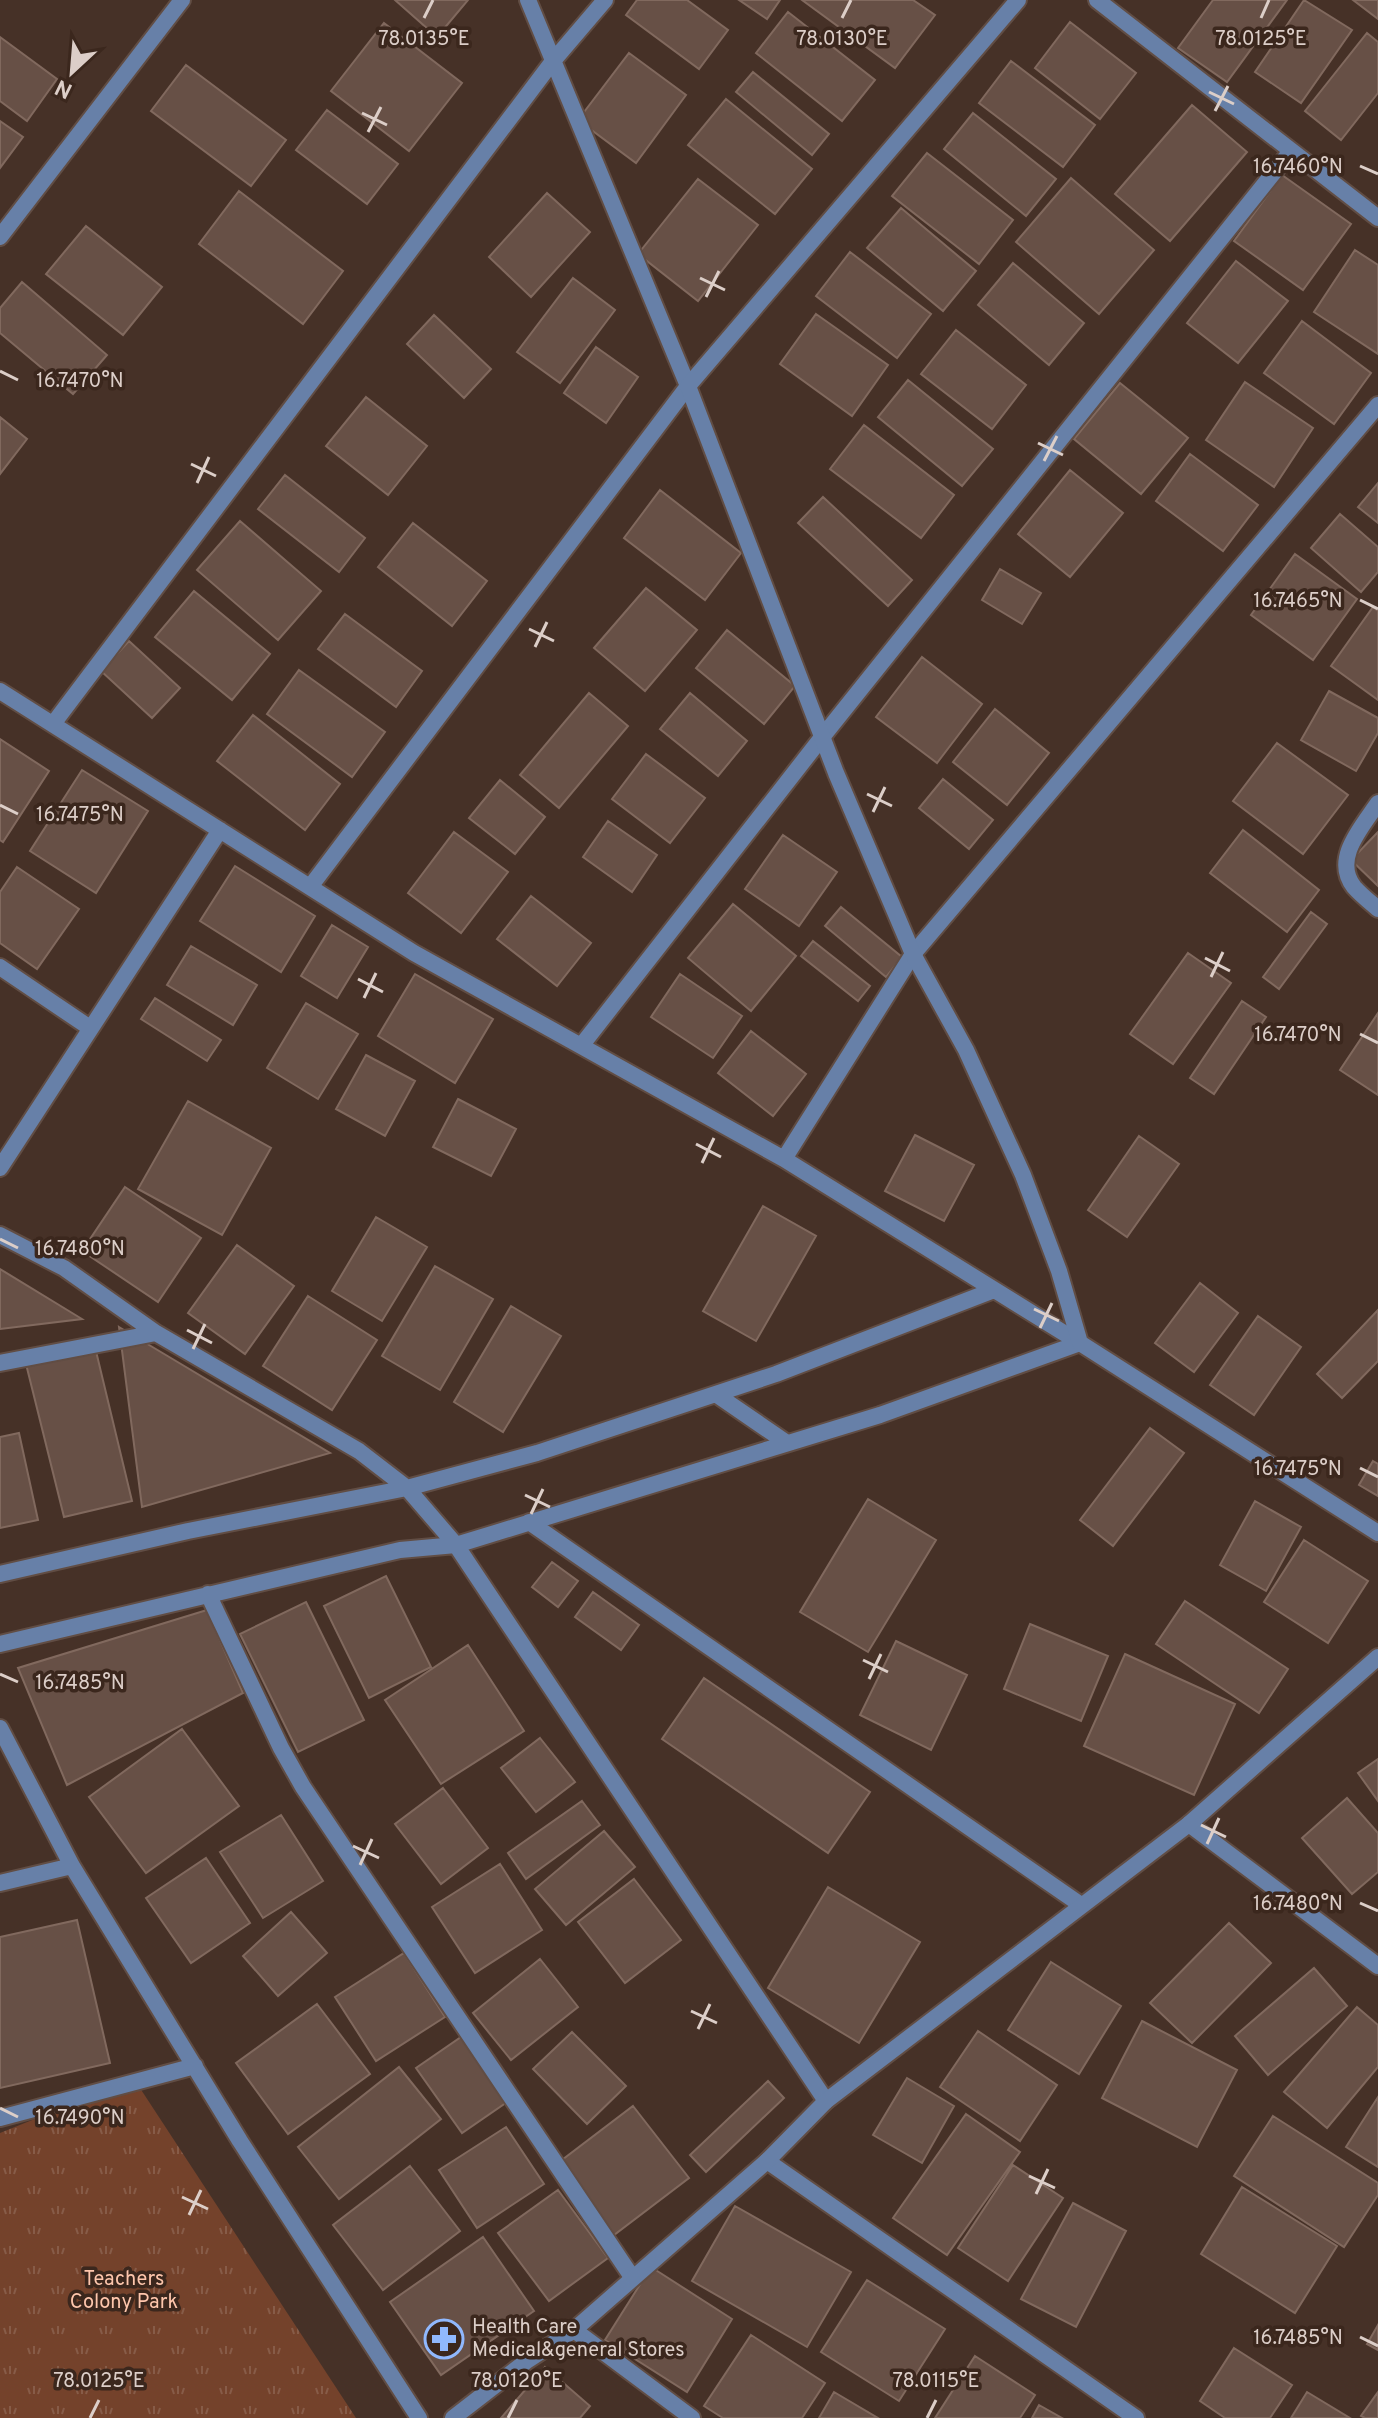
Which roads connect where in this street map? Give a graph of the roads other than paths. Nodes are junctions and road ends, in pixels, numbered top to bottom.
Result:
1 (182, 0) edge
2 (528, 0) edge
3 (605, 0) edge
4 (1018, 0) edge
5 (1097, 0) edge
6 (553, 61) junction
7 (1291, 151) junction
8 (1378, 218) edge
9 (0, 237) edge
10 (688, 386) junction
11 (1378, 405) edge
12 (0, 691) edge
13 (53, 724) junction
14 (823, 736) junction
15 (1378, 803) edge
16 (220, 830) junction
17 (310, 887) junction
18 (1378, 909) edge
19 (913, 954) junction
20 (0, 967) edge
21 (90, 1028) junction
22 (581, 1046) junction
23 (784, 1159) junction
24 (0, 1168) edge
25 (0, 1235) edge
26 (994, 1290) junction
27 (156, 1333) junction
28 (1080, 1343) junction
29 (0, 1363) edge
30 (717, 1395) junction
31 (787, 1443) junction
32 (407, 1488) junction
33 (529, 1522) junction
34 (1378, 1533) edge
35 (456, 1545) junction
36 (0, 1574) edge
37 (208, 1594) junction
38 (0, 1644) edge
39 (1378, 1657) edge
40 (0, 1728) edge
41 (1189, 1824) junction
42 (72, 1866) junction
43 (0, 1883) edge
44 (1081, 1905) junction
45 (1378, 1966) edge
46 (195, 2066) junction
47 (826, 2101) junction
48 (0, 2118) edge
49 (767, 2161) junction
50 (632, 2277) junction
51 (574, 2330) junction
52 (419, 2418) edge
53 (453, 2418) edge
54 (692, 2418) edge
55 (1136, 2418) edge

1 - 9 street
2 - 6 street
3 - 6 street
4 - 10 street
5 - 7 street
6 - 10 street
6 - 13 street
7 - 8 street
7 - 14 street
10 - 14 street
10 - 17 street
11 - 19 street
12 - 13 street
13 - 16 street
14 - 19 street
14 - 22 street
15 - 18 street
16 - 17 street
16 - 21 street
17 - 22 street
19 - 23 street
19 - 28 street
20 - 21 street
21 - 24 street
22 - 23 street
23 - 26 street
25 - 27 street
26 - 28 street
26 - 30 street
27 - 29 street
27 - 32 street
28 - 31 street
28 - 34 street
30 - 31 street
30 - 32 street
31 - 33 street
32 - 35 street
32 - 36 street
33 - 35 street
33 - 44 street
35 - 37 street
35 - 47 street
37 - 38 street
37 - 50 street
39 - 41 street
40 - 42 street
41 - 44 street
41 - 45 street
42 - 43 street
42 - 46 street
44 - 47 street
46 - 48 street
46 - 52 street
47 - 49 street
49 - 50 street
49 - 55 street
50 - 51 street
51 - 53 street
51 - 54 street

